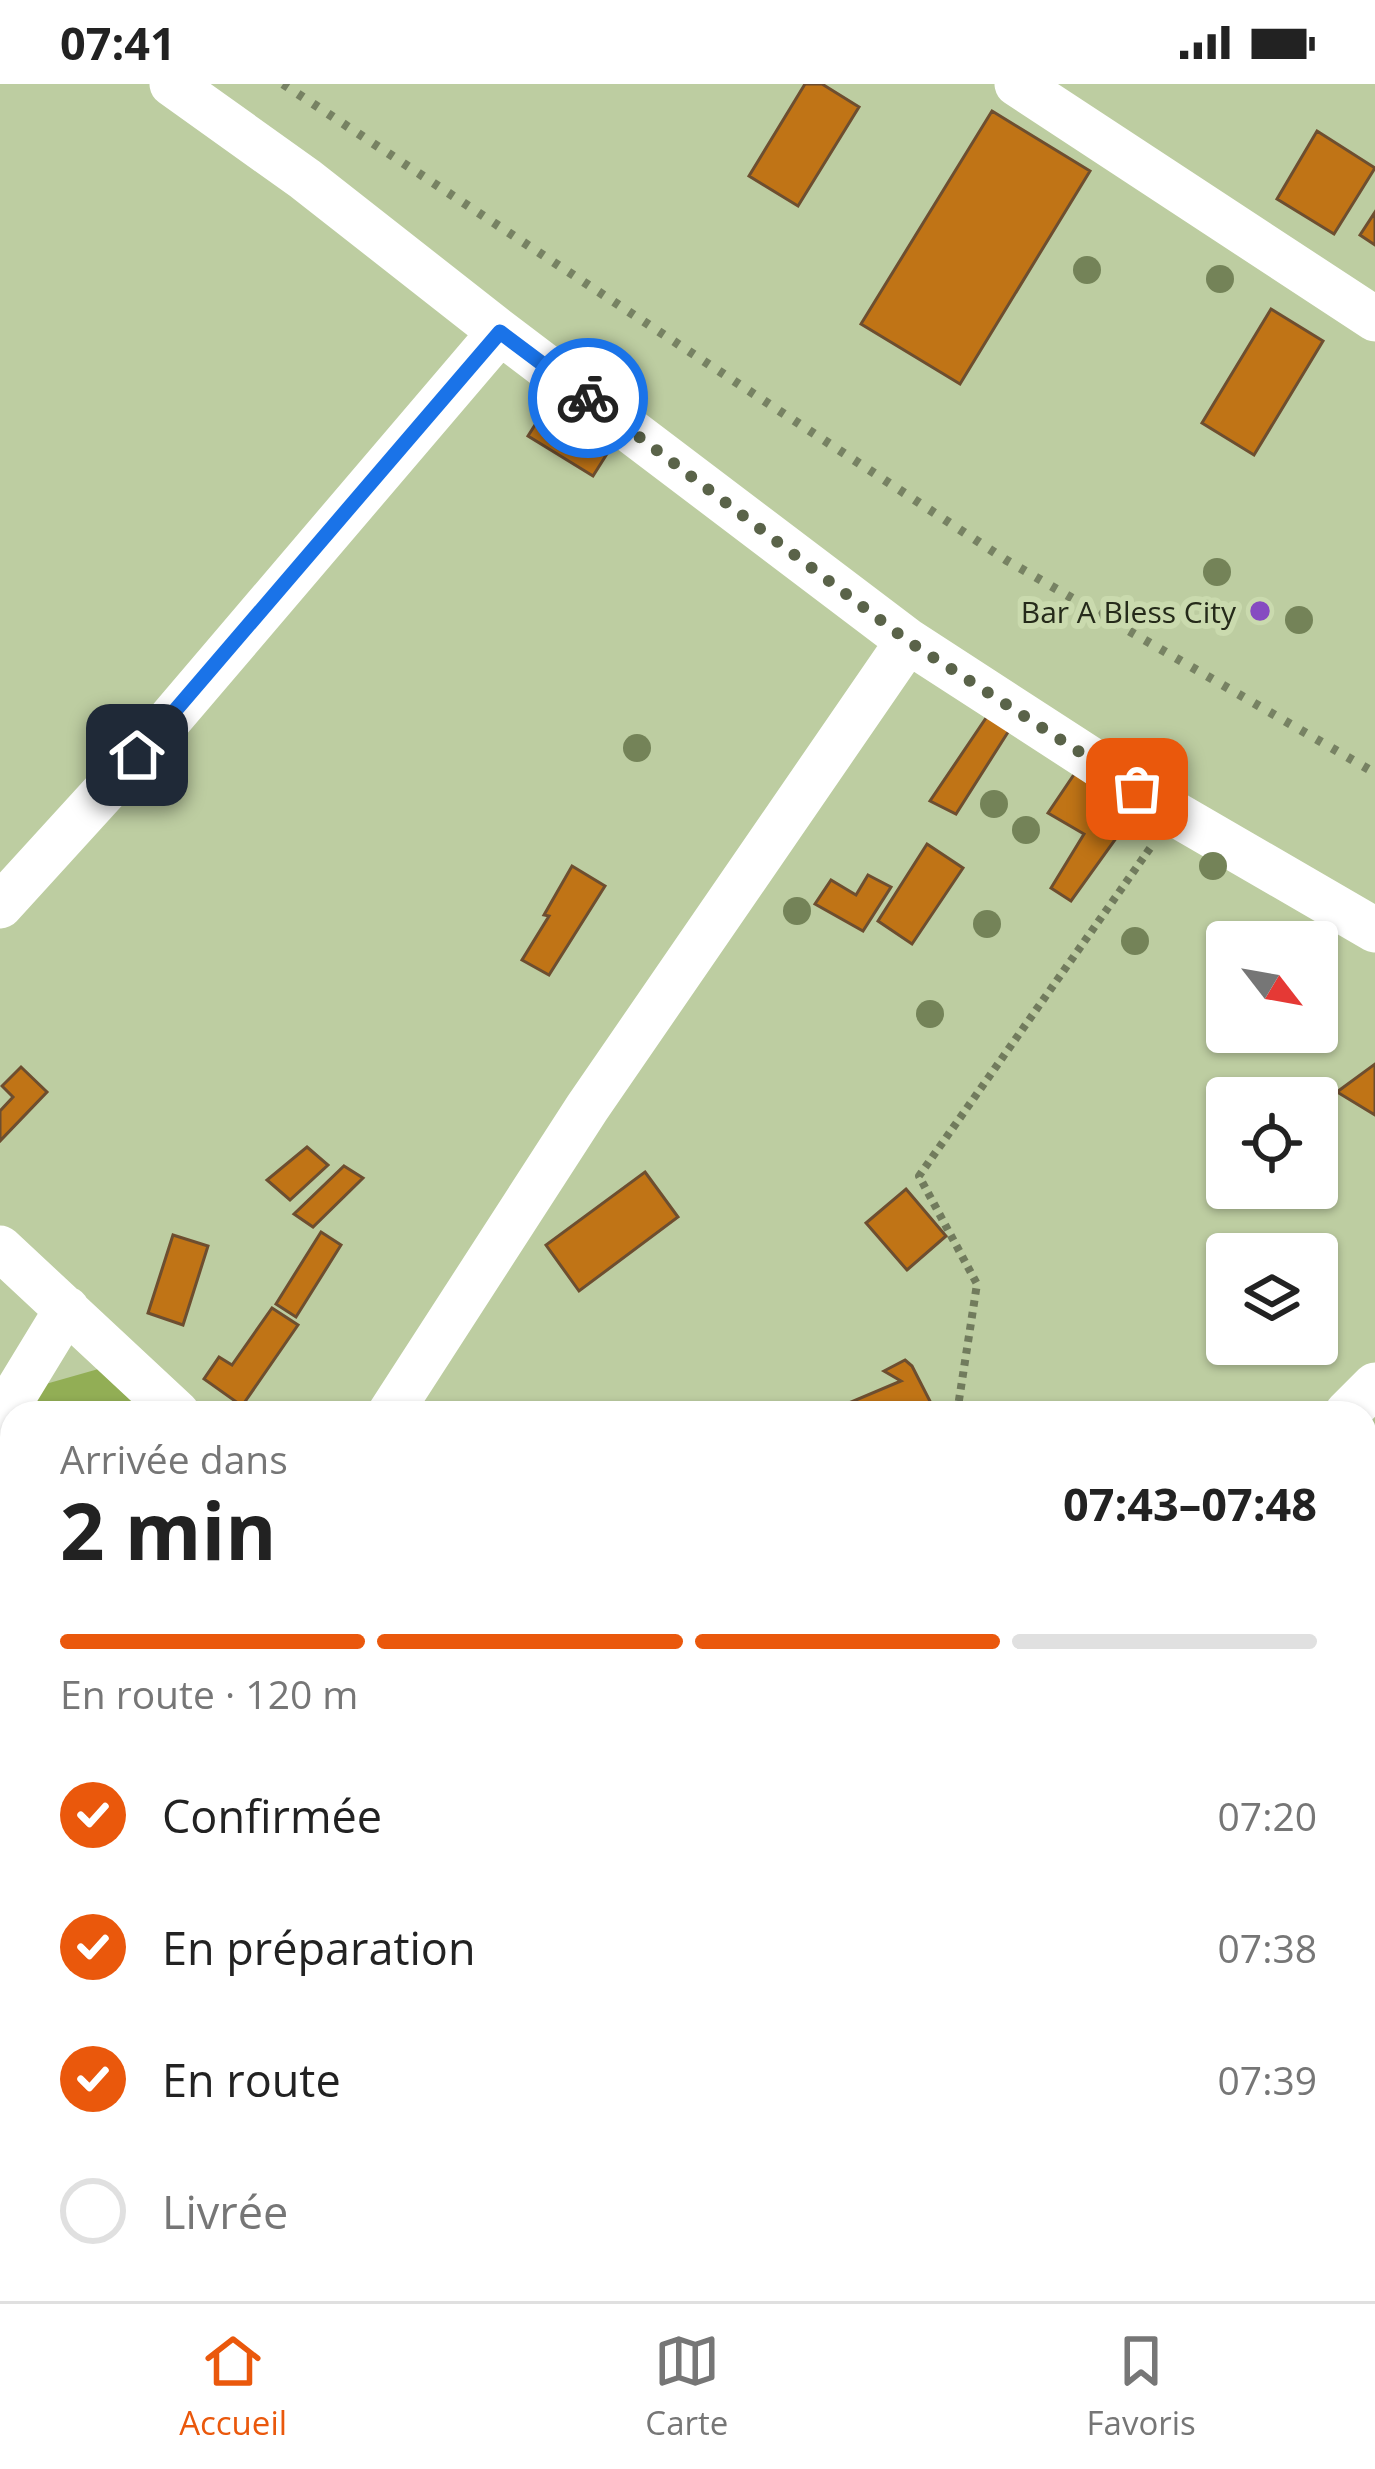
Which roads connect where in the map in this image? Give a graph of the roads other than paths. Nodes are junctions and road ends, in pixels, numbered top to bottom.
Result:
1 (172, 84) edge
2 (1017, 84) edge
3 (1375, 319) edge
4 (500, 332) junction
5 (908, 641) junction
6 (0, 906) edge
7 (1375, 930) edge
8 (0, 1248) edge
9 (67, 1309) junction
10 (11, 1401) edge
11 (164, 1401) edge
12 (398, 1401) edge

1 - 4 street
2 - 3 street
4 - 5 street
4 - 6 street
5 - 7 street
5 - 12 street
8 - 9 street
9 - 10 street
9 - 11 street

